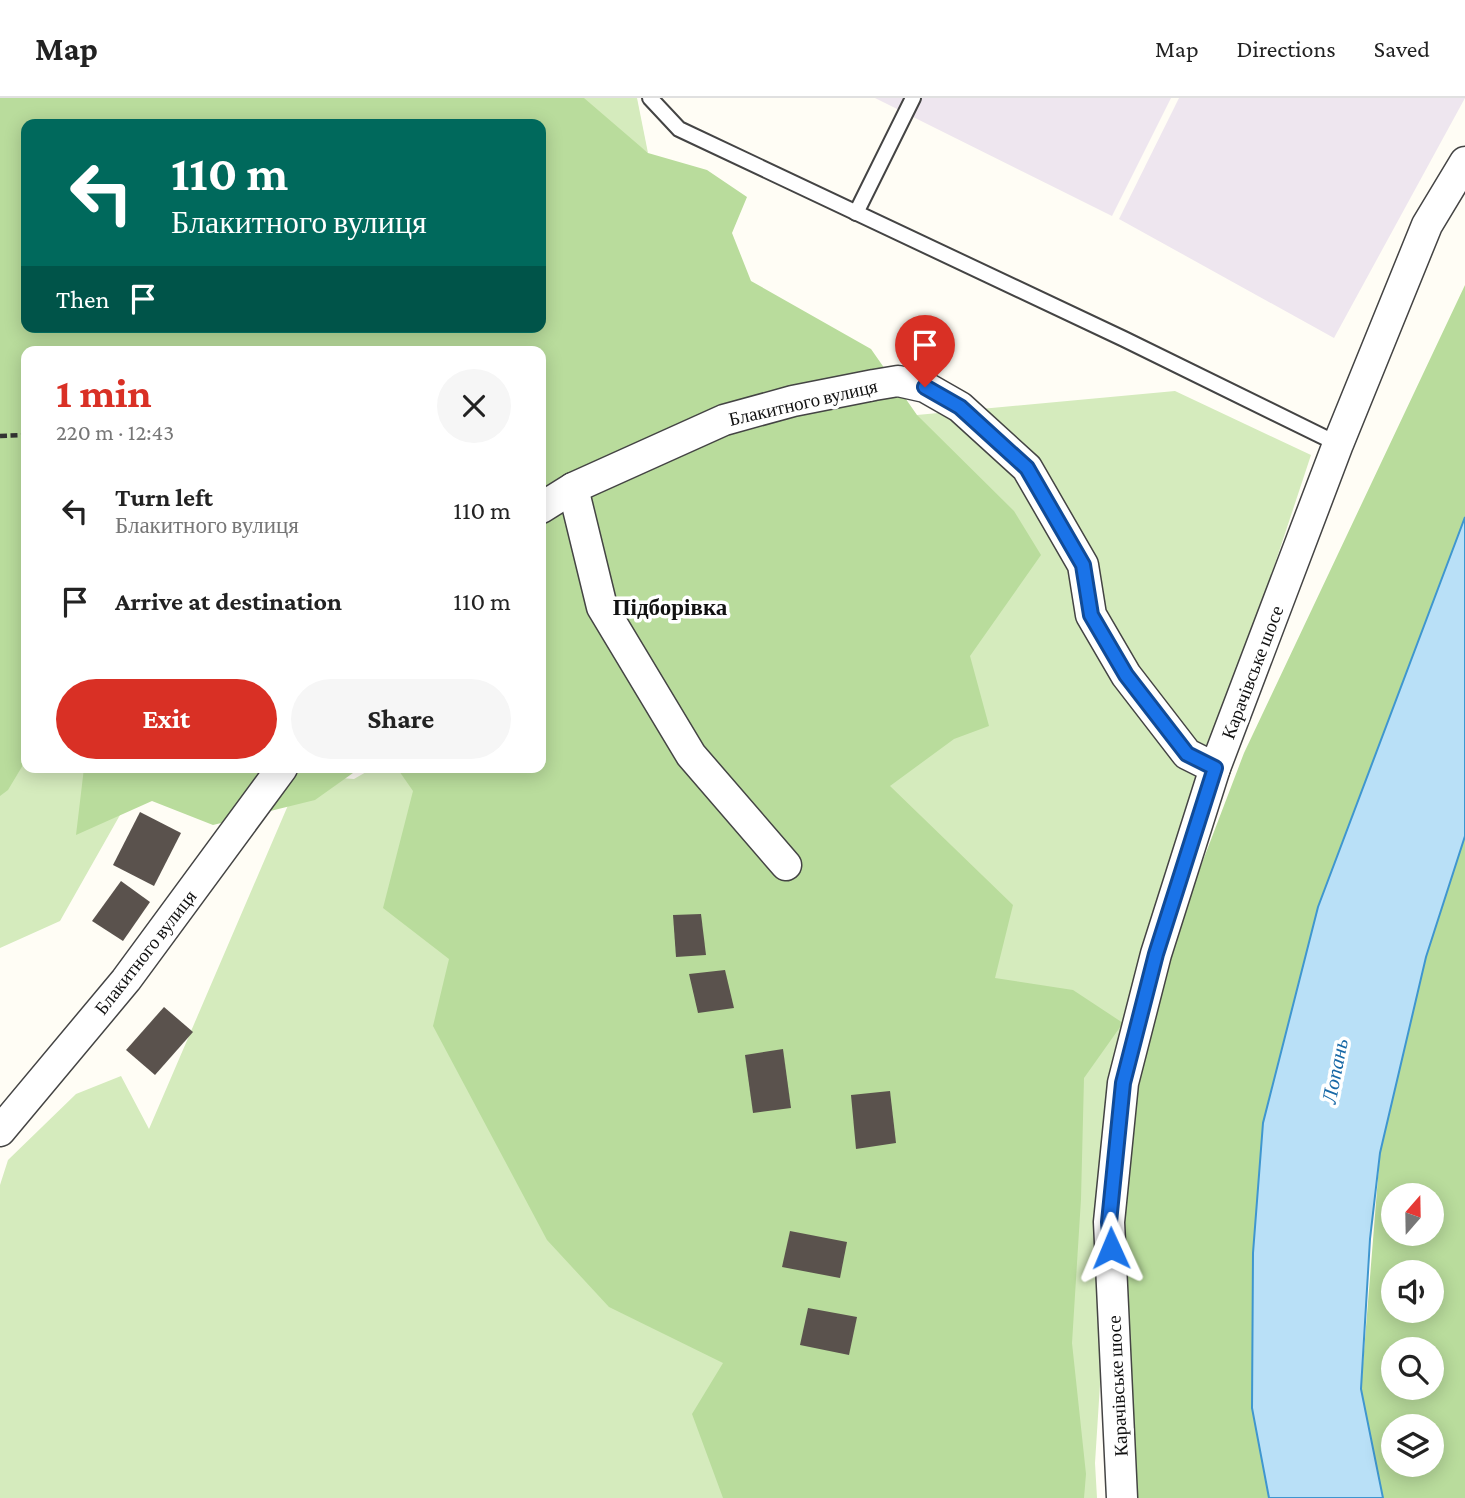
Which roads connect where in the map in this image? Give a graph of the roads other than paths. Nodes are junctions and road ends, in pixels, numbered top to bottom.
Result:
1 (650, 98) edge
2 (913, 98) edge
3 (1465, 162) edge
4 (856, 213) junction
5 (1338, 444) junction
6 (573, 488) junction
7 (546, 505) edge
8 (1215, 768) junction
9 (278, 773) edge
10 (786, 865) dead end
11 (0, 1131) edge
12 (1122, 1498) edge

1 - 4 lane
2 - 4 lane
3 - 5 street, Карачівське шосе
4 - 5 lane
5 - 8 street, Карачівське шосе
6 - 7 street, Блакитного вулиця
6 - 8 street, Блакитного вулиця
6 - 10 street
8 - 12 street, Карачівське шосе
9 - 11 street, Блакитного вулиця

